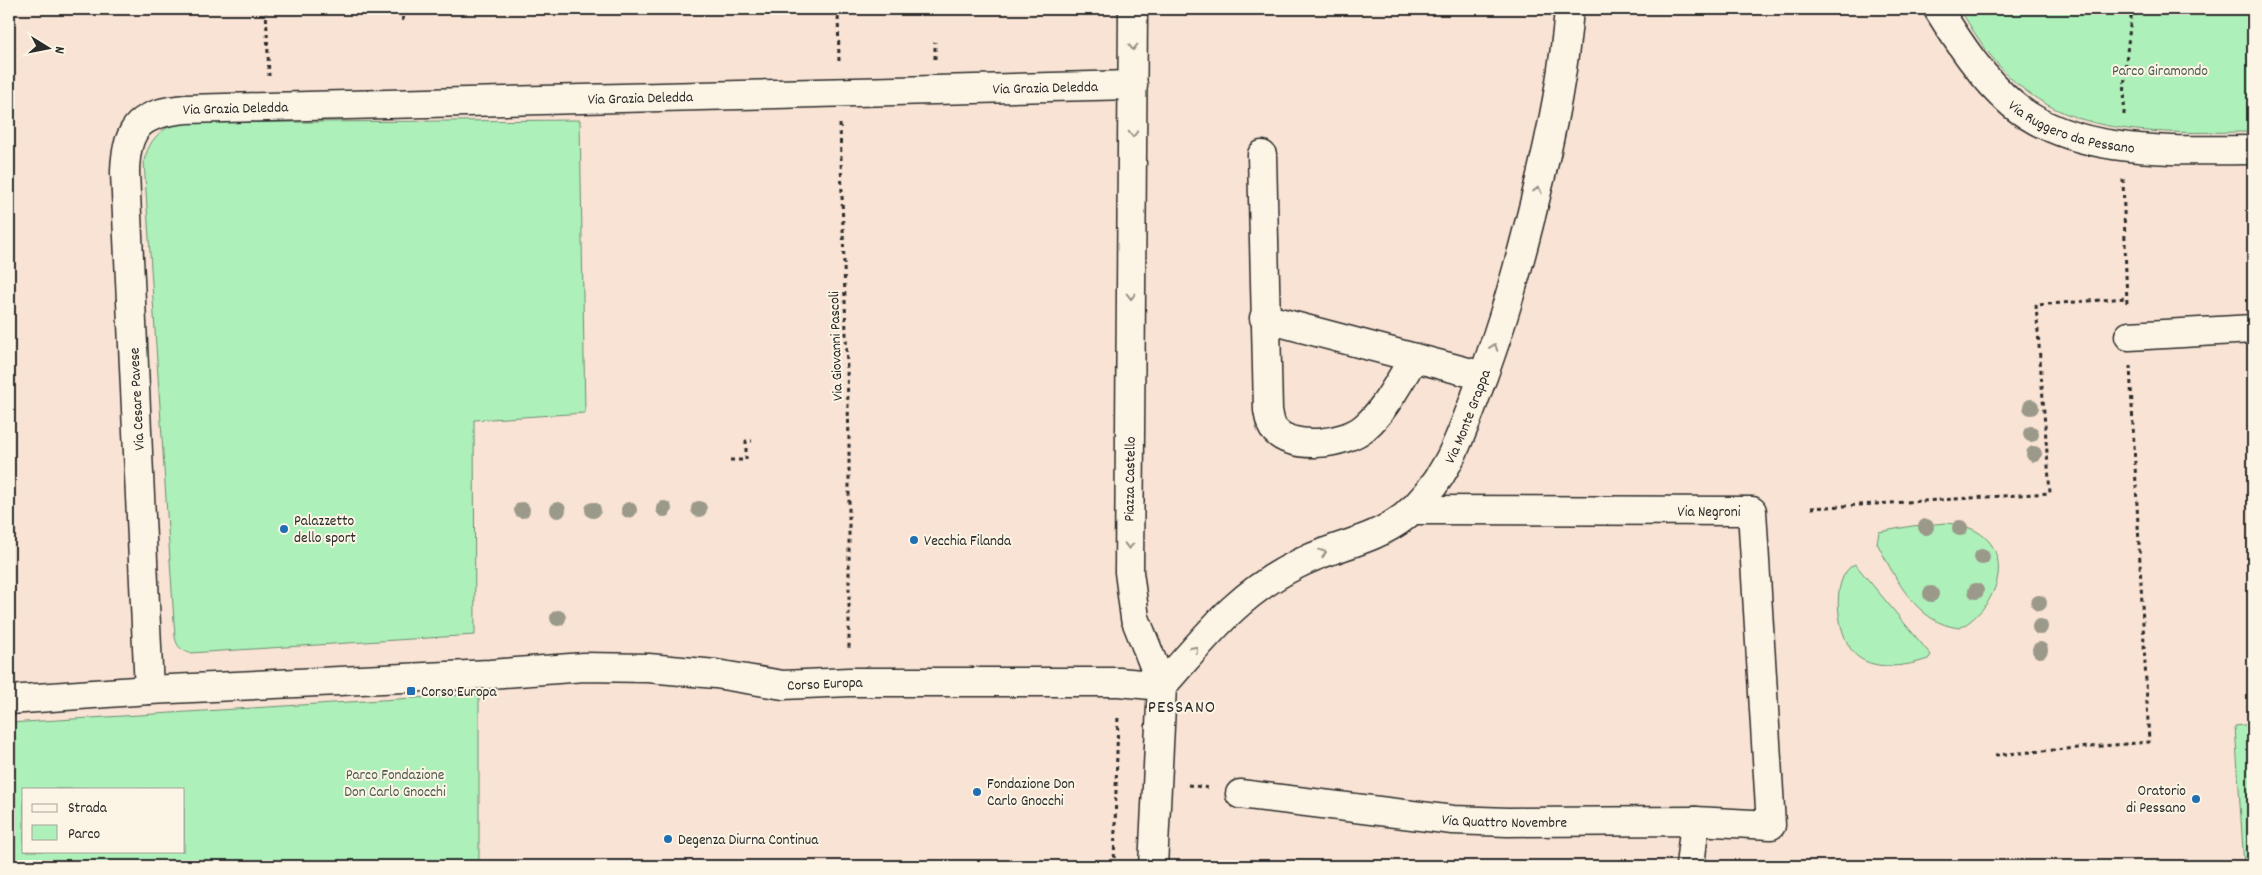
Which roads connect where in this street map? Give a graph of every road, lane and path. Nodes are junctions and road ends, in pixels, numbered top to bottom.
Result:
1 (266, 9) edge
2 (402, 9) edge
3 (838, 9) edge
4 (1132, 9) edge
5 (1569, 9) edge
6 (1938, 9) edge
7 (403, 26) dead end
8 (1133, 85) junction
9 (839, 92) junction
10 (270, 106) junction
11 (149, 116) joint
12 (2253, 150) edge
13 (1262, 155) dead end
14 (1264, 318) junction
15 (2253, 329) edge
16 (2129, 336) junction
17 (1414, 358) junction
18 (1483, 376) junction
19 (752, 441) dead end
20 (730, 460) dead end
21 (1811, 508) dead end
22 (1412, 510) junction
23 (849, 682) junction
24 (1119, 682) junction
25 (1162, 686) junction
26 (149, 690) junction
27 (9, 700) edge
28 (1995, 755) dead end
29 (1158, 780) junction
30 (1240, 794) joint
31 (1695, 821) junction
32 (1771, 825) joint
33 (1114, 866) edge
34 (1153, 866) edge
35 (1690, 866) edge

1 - 10 path
2 - 7 path
3 - 9 path, Via Giovanni Pascoli
4 -> 8 street, Piazza Castello
18 -> 5 street, Via Monte Grappa
6 - 12 street, Via Ruggero da Pessano
8 - 9 street, Via Grazia Deledda
8 -> 25 street, Piazza Castello
9 - 10 street, Via Grazia Deledda
9 - 23 path, Via Giovanni Pascoli
10 - 11 street, Via Grazia Deledda
11 - 26 street, Via Cesare Pavese
13 - 14 street
14 - 17 street
14 - 17 street
15 - 16 street
16 - 21 path
16 - 28 path
17 - 18 street
18 - 22 street, Via Monte Grappa
19 - 20 path
25 -> 22 street, Via Monte Grappa
22 - 32 street, Via Negroni
23 - 24 street, Corso Europa
23 - 26 street, Corso Europa
24 - 25 street, Corso Europa
24 - 33 path
25 - 29 street, Piazza Castello
26 - 27 street, Corso Europa
29 - 30 path
29 - 34 street, Piazza Castello
30 - 31 street, Via Quattro Novembre
31 - 32 street, Via Quattro Novembre
31 - 35 street

